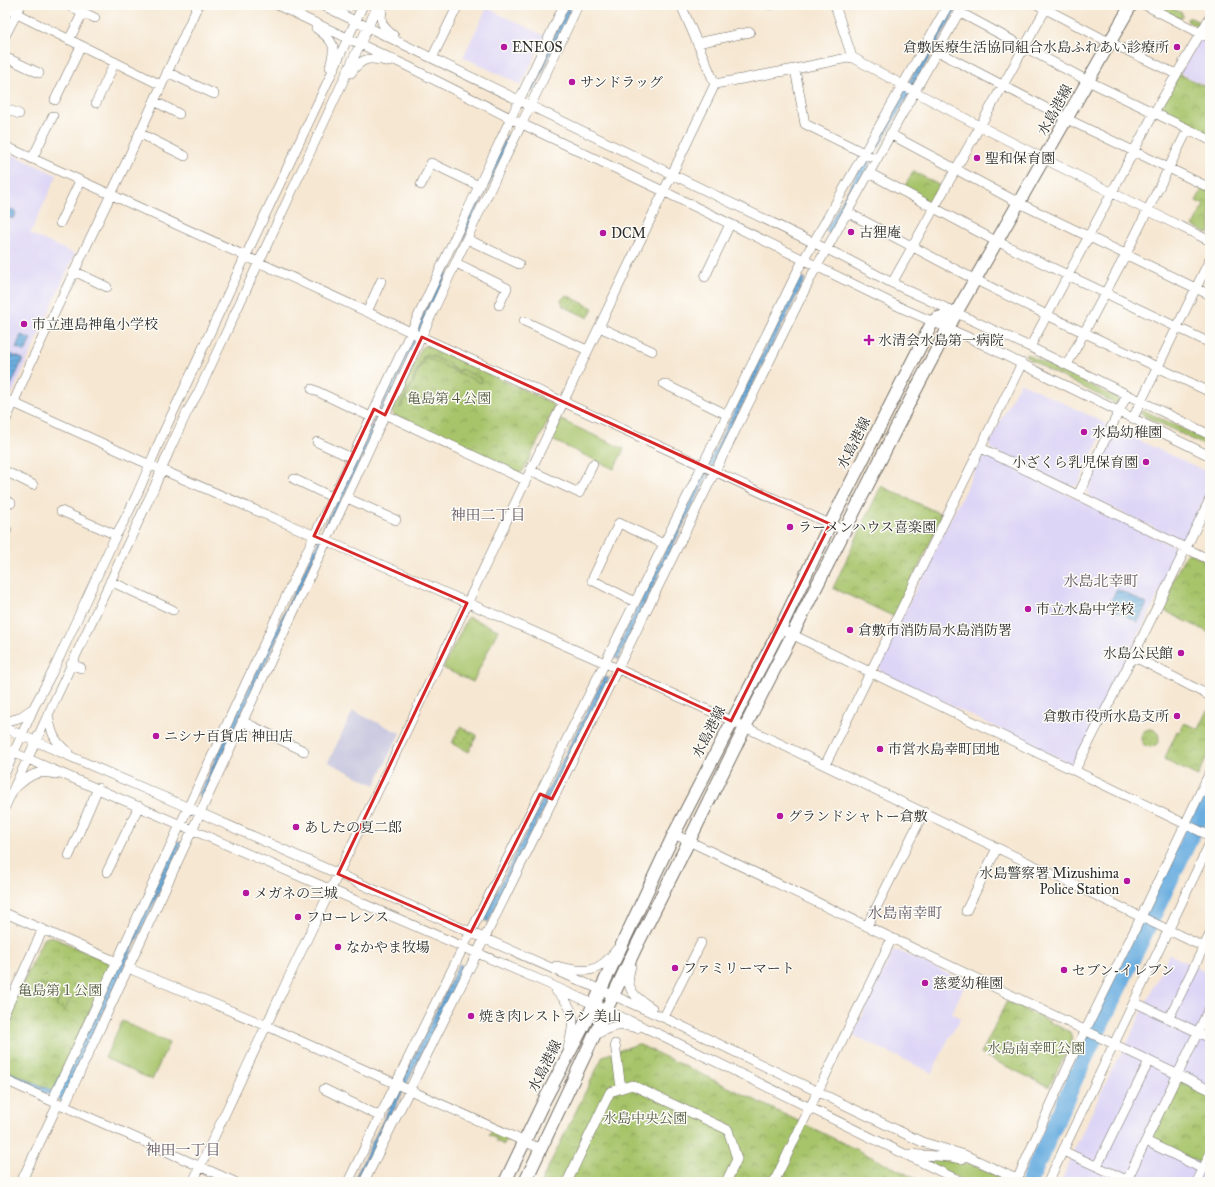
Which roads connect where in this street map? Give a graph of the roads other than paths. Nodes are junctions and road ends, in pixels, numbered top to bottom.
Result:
1 (21, 5) edge
2 (68, 5) edge
3 (198, 5) edge
4 (277, 5) edge
5 (322, 5) edge
6 (332, 5) edge
7 (354, 5) edge
8 (363, 5) edge
9 (378, 5) edge
10 (383, 5) edge
11 (458, 5) edge
12 (564, 5) edge
13 (578, 5) edge
14 (681, 5) edge
15 (835, 5) edge
16 (948, 5) edge
17 (1131, 5) edge
18 (1144, 5) edge
19 (1044, 6) edge
20 (960, 7) edge
21 (9, 10) edge
22 (83, 12) junction
23 (299, 16) junction
24 (1210, 17) edge
25 (96, 18) dead end
26 (356, 21) junction
27 (368, 27) junction
28 (750, 32) dead end
29 (1200, 33) junction
30 (5, 36) edge
31 (348, 38) junction
32 (1210, 38) edge
33 (69, 40) junction
34 (1110, 42) junction
35 (697, 43) junction
36 (360, 44) junction
37 (81, 46) junction
38 (1024, 47) junction
39 (413, 49) junction
40 (937, 51) junction
41 (5, 57) edge
42 (852, 57) junction
43 (432, 58) junction
44 (115, 62) junction
45 (407, 66) junction
46 (795, 69) junction
47 (167, 72) junction
48 (39, 73) dead end
49 (1176, 74) junction
50 (1088, 81) junction
51 (161, 84) junction
52 (714, 84) junction
53 (1003, 84) junction
54 (908, 89) junction
55 (214, 94) dead end
56 (322, 94) junction
57 (335, 99) junction
58 (55, 100) dead end
59 (519, 100) junction
60 (154, 101) junction
61 (96, 103) dead end
62 (531, 106) junction
63 (5, 108) edge
64 (1154, 113) junction
65 (19, 114) dead end
66 (179, 114) dead end
67 (53, 116) dead end
68 (511, 118) junction
69 (1067, 119) junction
70 (522, 124) junction
71 (980, 125) junction
72 (1188, 130) junction
73 (139, 134) junction
74 (890, 134) junction
75 (1210, 140) edge
76 (5, 146) edge
77 (1134, 151) junction
78 (185, 156) dead end
79 (871, 156) junction
80 (32, 159) junction
81 (1044, 159) junction
82 (1170, 168) junction
83 (955, 169) junction
84 (869, 173) junction
85 (671, 174) junction
86 (80, 181) junction
87 (421, 184) dead end
88 (478, 186) junction
89 (1210, 188) edge
90 (663, 191) junction
91 (1112, 193) junction
92 (110, 195) junction
93 (1019, 203) junction
94 (934, 207) junction
95 (1148, 210) junction
96 (846, 212) junction
97 (60, 223) dead end
98 (730, 224) junction
99 (1089, 237) junction
100 (467, 239) junction
101 (997, 241) junction
102 (1210, 241) edge
103 (814, 243) junction
104 (912, 246) junction
105 (826, 249) junction
106 (1126, 254) junction
107 (246, 256) junction
108 (1210, 259) edge
109 (804, 260) junction
110 (258, 262) junction
111 (456, 263) junction
112 (519, 264) dead end
113 (816, 266) junction
114 (74, 271) junction
115 (1068, 275) junction
116 (705, 277) dead end
117 (975, 280) junction
118 (381, 281) dead end
119 (892, 283) junction
120 (107, 287) dead end
121 (1196, 288) junction
122 (1105, 293) junction
123 (1210, 295) edge
124 (499, 305) dead end
125 (367, 312) junction
126 (956, 313) junction
127 (1047, 315) junction
128 (524, 321) dead end
129 (933, 322) junction
130 (599, 327) junction
131 (1177, 327) junction
132 (949, 328) junction
133 (1084, 333) junction
134 (417, 335) junction
135 (1210, 343) edge
136 (1030, 347) junction
137 (587, 350) junction
138 (652, 351) dead end
139 (1022, 363) junction
140 (1067, 365) junction
141 (1158, 367) junction
142 (664, 384) dead end
143 (312, 389) dead end
144 (1210, 392) edge
145 (1127, 395) junction
146 (5, 400) edge
147 (563, 402) junction
148 (1141, 402) junction
149 (14, 403) junction
150 (1119, 411) junction
151 (378, 413) junction
152 (728, 415) junction
153 (1133, 418) junction
154 (5, 422) edge
155 (1209, 433) edge
156 (317, 442) dead end
157 (981, 448) junction
158 (1210, 456) edge
159 (352, 458) junction
160 (593, 464) dead end
161 (150, 465) junction
162 (709, 469) junction
163 (162, 470) junction
164 (530, 470) junction
165 (5, 471) edge
166 (294, 479) dead end
167 (525, 480) junction
168 (33, 485) dead end
169 (1078, 495) junction
170 (334, 498) junction
171 (347, 498) junction
172 (1210, 499) edge
173 (61, 511) dead end
174 (396, 520) dead end
175 (830, 524) junction
176 (845, 531) junction
177 (116, 535) junction
178 (321, 539) junction
179 (664, 544) junction
180 (1186, 548) junction
181 (665, 558) junction
182 (1210, 560) edge
183 (110, 581) junction
184 (635, 602) junction
185 (467, 603) junction
186 (174, 610) dead end
187 (780, 629) junction
188 (792, 635) junction
189 (1133, 656) junction
190 (605, 663) junction
191 (72, 664) junction
192 (81, 668) dead end
193 (618, 670) junction
194 (870, 672) junction
195 (1210, 696) edge
196 (34, 707) junction
197 (48, 714) junction
198 (242, 721) junction
199 (731, 721) junction
200 (5, 722) edge
201 (745, 727) junction
202 (5, 728) edge
203 (22, 735) junction
204 (36, 742) junction
205 (5, 749) edge
206 (304, 751) dead end
207 (14, 752) junction
208 (28, 759) junction
209 (79, 760) junction
210 (824, 765) junction
211 (1075, 770) junction
212 (5, 772) edge
213 (1210, 772) edge
214 (71, 777) junction
215 (98, 788) junction
216 (13, 789) junction
217 (546, 797) junction
218 (139, 806) junction
219 (5, 807) edge
220 (189, 808) junction
221 (200, 812) junction
222 (924, 812) junction
223 (181, 825) junction
224 (1188, 825) junction
225 (192, 830) junction
226 (674, 834) junction
227 (1206, 834) edge
228 (689, 841) junction
229 (1210, 843) edge
230 (997, 848) junction
231 (69, 856) dead end
232 (107, 872) dead end
233 (338, 874) junction
234 (507, 876) junction
235 (331, 890) junction
236 (966, 911) dead end
237 (5, 913) edge
238 (1144, 918) junction
239 (867, 926) junction
240 (43, 929) junction
241 (1169, 930) junction
242 (471, 932) junction
243 (1210, 934) edge
244 (892, 938) junction
245 (484, 939) junction
246 (623, 941) junction
247 (701, 943) dead end
248 (464, 947) junction
249 (636, 947) junction
250 (1207, 948) edge
251 (477, 953) junction
252 (539, 962) junction
253 (123, 964) junction
254 (549, 984) junction
255 (600, 990) junction
256 (613, 995) junction
257 (1134, 1002) junction
258 (593, 1004) junction
259 (1210, 1007) edge
260 (606, 1010) junction
261 (5, 1012) edge
262 (1169, 1018) junction
263 (667, 1019) junction
264 (266, 1026) junction
265 (1089, 1032) junction
266 (1198, 1032) junction
267 (661, 1035) junction
268 (594, 1036) junction
269 (1210, 1038) edge
270 (616, 1044) dead end
271 (1114, 1044) junction
272 (566, 1057) junction
273 (1149, 1061) junction
274 (1178, 1074) junction
275 (5, 1080) edge
276 (402, 1087) junction
277 (621, 1088) junction
278 (324, 1089) dead end
279 (1210, 1090) edge
280 (818, 1092) junction
281 (57, 1100) junction
282 (810, 1108) junction
283 (381, 1117) junction
284 (525, 1141) junction
285 (1146, 1142) junction
286 (541, 1149) junction
287 (1063, 1151) junction
288 (902, 1153) junction
289 (1210, 1154) edge
290 (981, 1162) junction
291 (1097, 1166) junction
292 (200, 1167) junction
293 (1203, 1169) junction
294 (1019, 1181) edge
295 (1128, 1181) edge
296 (21, 1182) edge
297 (193, 1182) edge
298 (235, 1182) edge
299 (348, 1182) edge
300 (364, 1182) edge
301 (505, 1182) edge
302 (525, 1182) edge
303 (566, 1182) edge
304 (726, 1182) edge
305 (774, 1182) edge
306 (962, 1182) edge
307 (1048, 1182) edge
308 (1197, 1182) edge

1 - 21 street
2 - 22 street
3 - 47 street
4 - 23 street
5 - 26 street
6 - 7 street
8 - 26 street
9 - 27 street
10 - 39 street
11 - 43 street
12 - 59 street
13 - 62 street
14 - 35 street
15 - 42 street
16 - 54 street
17 - 34 main road, 水島港線
18 - 29 street
19 - 34 street
19 - 38 street
20 - 38 street
20 - 40 street
21 - 30 street
21 - 33 street
22 - 25 street
22 - 33 street
23 - 31 street
23 - 56 street
24 - 29 street
26 - 27 street
26 - 31 street
27 - 36 street
27 - 39 street
28 - 35 street
29 - 32 street
29 - 49 street
31 - 36 street
31 - 56 street
33 - 37 street
34 - 49 street
34 - 50 main road, 水島港線
35 - 52 street
36 - 45 street
36 - 57 street
37 - 44 street
37 - 58 street
38 - 50 street
38 - 53 street
39 - 43 street
40 - 53 street
40 - 54 street
41 - 48 street
42 - 46 street
42 - 54 street
43 - 59 street
44 - 51 street
44 - 61 street
45 - 57 street
45 - 68 street
46 - 52 street
46 - 79 street
47 - 51 street
47 - 55 street
49 - 64 street
50 - 64 street
50 - 69 main road, 水島港線
51 - 60 street
52 - 85 street
53 - 69 street
53 - 71 street
54 - 71 street
54 - 74 street
54 - 79 street
56 - 107 street
57 - 110 street
59 - 62 street
59 - 68 street
60 - 66 street
60 - 73 street
62 - 70 street
62 - 85 street
63 - 65 street
64 - 72 street
64 - 77 street
67 - 80 street
68 - 70 street
68 - 88 street
69 - 77 street
69 - 81 main road, 水島港線
70 - 90 street
70 - 100 street
71 - 81 street
71 - 83 street
72 - 75 street
72 - 82 street
73 - 78 street
73 - 92 street
74 - 79 street
74 - 83 street
76 - 80 street
77 - 82 street
77 - 91 street
79 - 84 street
79 - 103 street
80 - 86 street
81 - 91 street
81 - 93 main road, 水島港線
82 - 89 street
82 - 95 street
83 - 93 street
83 - 94 street
84 - 94 street
84 - 96 street
85 - 90 street
85 - 103 street
86 - 92 street
86 - 97 street
87 - 88 street
88 - 134 street
90 - 98 street
90 - 130 street
91 - 95 street
91 - 99 street
92 - 107 street
92 - 114 street
93 - 99 street
93 - 101 main road, 水島港線
94 - 101 street
94 - 104 street
95 - 102 street
95 - 106 street
96 - 104 street
96 - 105 street
98 - 109 street
98 - 116 street
99 - 106 street
99 - 115 street
100 - 111 street
100 - 112 street
101 - 115 street
101 - 117 main road, 水島港線
103 - 105 street
103 - 109 street
104 - 117 street
104 - 119 street
105 - 113 street
105 - 119 street
106 - 121 street
106 - 122 street
107 - 110 street
107 - 161 street
108 - 121 street
109 - 113 street
109 - 152 street
110 - 125 street
110 - 163 street
111 - 124 street
111 - 134 street
113 - 129 street
113 - 162 street
114 - 120 street
114 - 149 street
115 - 122 street
115 - 127 street
117 - 126 main road, 水島港線
117 - 127 street
118 - 125 street
119 - 126 street
121 - 123 street
121 - 131 street
122 - 131 street
122 - 133 street
125 - 134 street
126 - 129 main road
126 - 132 main road, 水島港線
126 - 136 street
127 - 133 street
127 - 136 street
128 - 137 street
129 - 132 street
129 - 175 main road, 水島港線
130 - 137 street
130 - 138 street
131 - 135 street
131 - 141 street
132 - 139 street
132 - 176 main road, 水島港線
133 - 140 street
133 - 141 street
134 - 147 street
134 - 151 street
134 - 151 street
136 - 140 street
137 - 147 street
139 - 150 street
139 - 157 street
140 - 145 street
141 - 144 street
141 - 148 street
142 - 152 street
143 - 151 street
145 - 148 street
145 - 150 street
146 - 149 street
147 - 162 street
147 - 164 street
148 - 153 street
148 - 155 street
149 - 154 street
149 - 161 street
150 - 153 street
150 - 169 street
151 - 159 street
151 - 167 street
151 - 171 street
152 - 162 street
153 - 158 street
156 - 159 street
157 - 169 street
157 - 194 street
159 - 170 street
160 - 164 street
161 - 163 street
161 - 177 street
162 - 175 street
162 - 179 street
162 - 181 street
163 - 178 street
163 - 183 street
164 - 167 street
165 - 168 street
166 - 170 street
167 - 185 street
169 - 180 street
170 - 178 street
171 - 174 street
171 - 178 street
172 - 180 street
173 - 177 street
175 - 176 street
175 - 187 main road, 水島港線
176 - 188 main road, 水島港線
177 - 196 street
178 - 185 street
178 - 198 street
178 - 220 street
179 - 181 street
179 - 184 street
180 - 182 street
180 - 189 street
181 - 184 street
181 - 193 street
183 - 186 street
183 - 191 street
184 - 190 street
185 - 190 street
185 - 233 street
187 - 188 street
187 - 199 main road, 水島港線
188 - 194 street
188 - 201 main road, 水島港線
189 - 195 street
189 - 211 street
190 - 193 street
190 - 217 street
191 - 192 street
191 - 197 street
193 - 199 street
193 - 217 street
194 - 210 street
194 - 211 street
196 - 200 street
196 - 203 street
197 - 204 street
197 - 209 street
198 - 206 street
198 - 221 street
199 - 201 street
199 - 226 main road, 水島港線
201 - 210 street
201 - 228 main road, 水島港線
202 - 203 street
203 - 204 street
203 - 207 street
204 - 208 street
204 - 209 street
205 - 207 street
207 - 208 street
207 - 212 street
208 - 214 street
208 - 216 street
209 - 220 street
210 - 222 street
211 - 224 street
213 - 224 street
214 - 215 street
214 - 216 street
215 - 218 street
215 - 231 street
216 - 219 street
217 - 234 street
217 - 234 street
218 - 223 street
218 - 232 street
220 - 221 street
220 - 223 street
221 - 225 street
221 - 233 street
222 - 230 street
222 - 239 street
223 - 225 street
223 - 253 street
224 - 227 street
224 - 238 street
225 - 235 street
225 - 253 street
226 - 228 street
226 - 246 main road, 水島港線
228 - 239 street
228 - 249 main road, 水島港線
229 - 241 street
230 - 236 street
230 - 238 street
233 - 235 street
233 - 242 street
234 - 242 street
234 - 245 street
235 - 248 street
235 - 264 street
237 - 240 street
238 - 241 street
238 - 265 street
239 - 244 street
240 - 253 street
240 - 261 street
241 - 250 street
241 - 257 street
242 - 245 street
242 - 248 street
243 - 250 street
244 - 265 street
244 - 280 street
245 - 251 street
245 - 252 street
246 - 252 street
246 - 255 main road, 水島港線
247 - 263 street
248 - 251 street
248 - 276 street
249 - 256 main road, 水島港線
249 - 263 street
250 - 262 street
251 - 254 street
251 - 276 street
252 - 255 street
253 - 264 street
253 - 281 street
253 - 281 street
254 - 258 street
254 - 272 street
255 - 256 street
255 - 258 main road, 水島港線
256 - 260 main road, 水島港線
256 - 263 street
257 - 262 street
257 - 271 street
258 - 260 street
258 - 272 main road, 水島港線
259 - 266 street
260 - 267 street
260 - 268 main road, 水島港線
262 - 266 street
263 - 280 street
264 - 276 street
264 - 292 street
265 - 271 street
265 - 294 street
266 - 269 street
266 - 274 street
267 - 268 street
267 - 282 street
268 - 286 main road, 水島港線
270 - 277 street
271 - 273 street
271 - 287 street
272 - 284 main road, 水島港線
273 - 274 street
273 - 291 street
274 - 279 street
274 - 285 street
275 - 281 street
276 - 283 street
276 - 284 street
276 - 300 street
277 - 303 street
277 - 304 street
278 - 283 street
280 - 282 street
280 - 290 street
281 - 292 street
281 - 296 street
282 - 288 street
282 - 305 street
283 - 299 street
284 - 286 street
284 - 301 main road, 水島港線
285 - 293 street
285 - 295 street
286 - 302 main road, 水島港線
287 - 291 street
287 - 307 street
288 - 290 street
288 - 306 street
289 - 293 street
290 - 294 street
291 - 295 street
292 - 297 street
292 - 298 street
293 - 308 street

